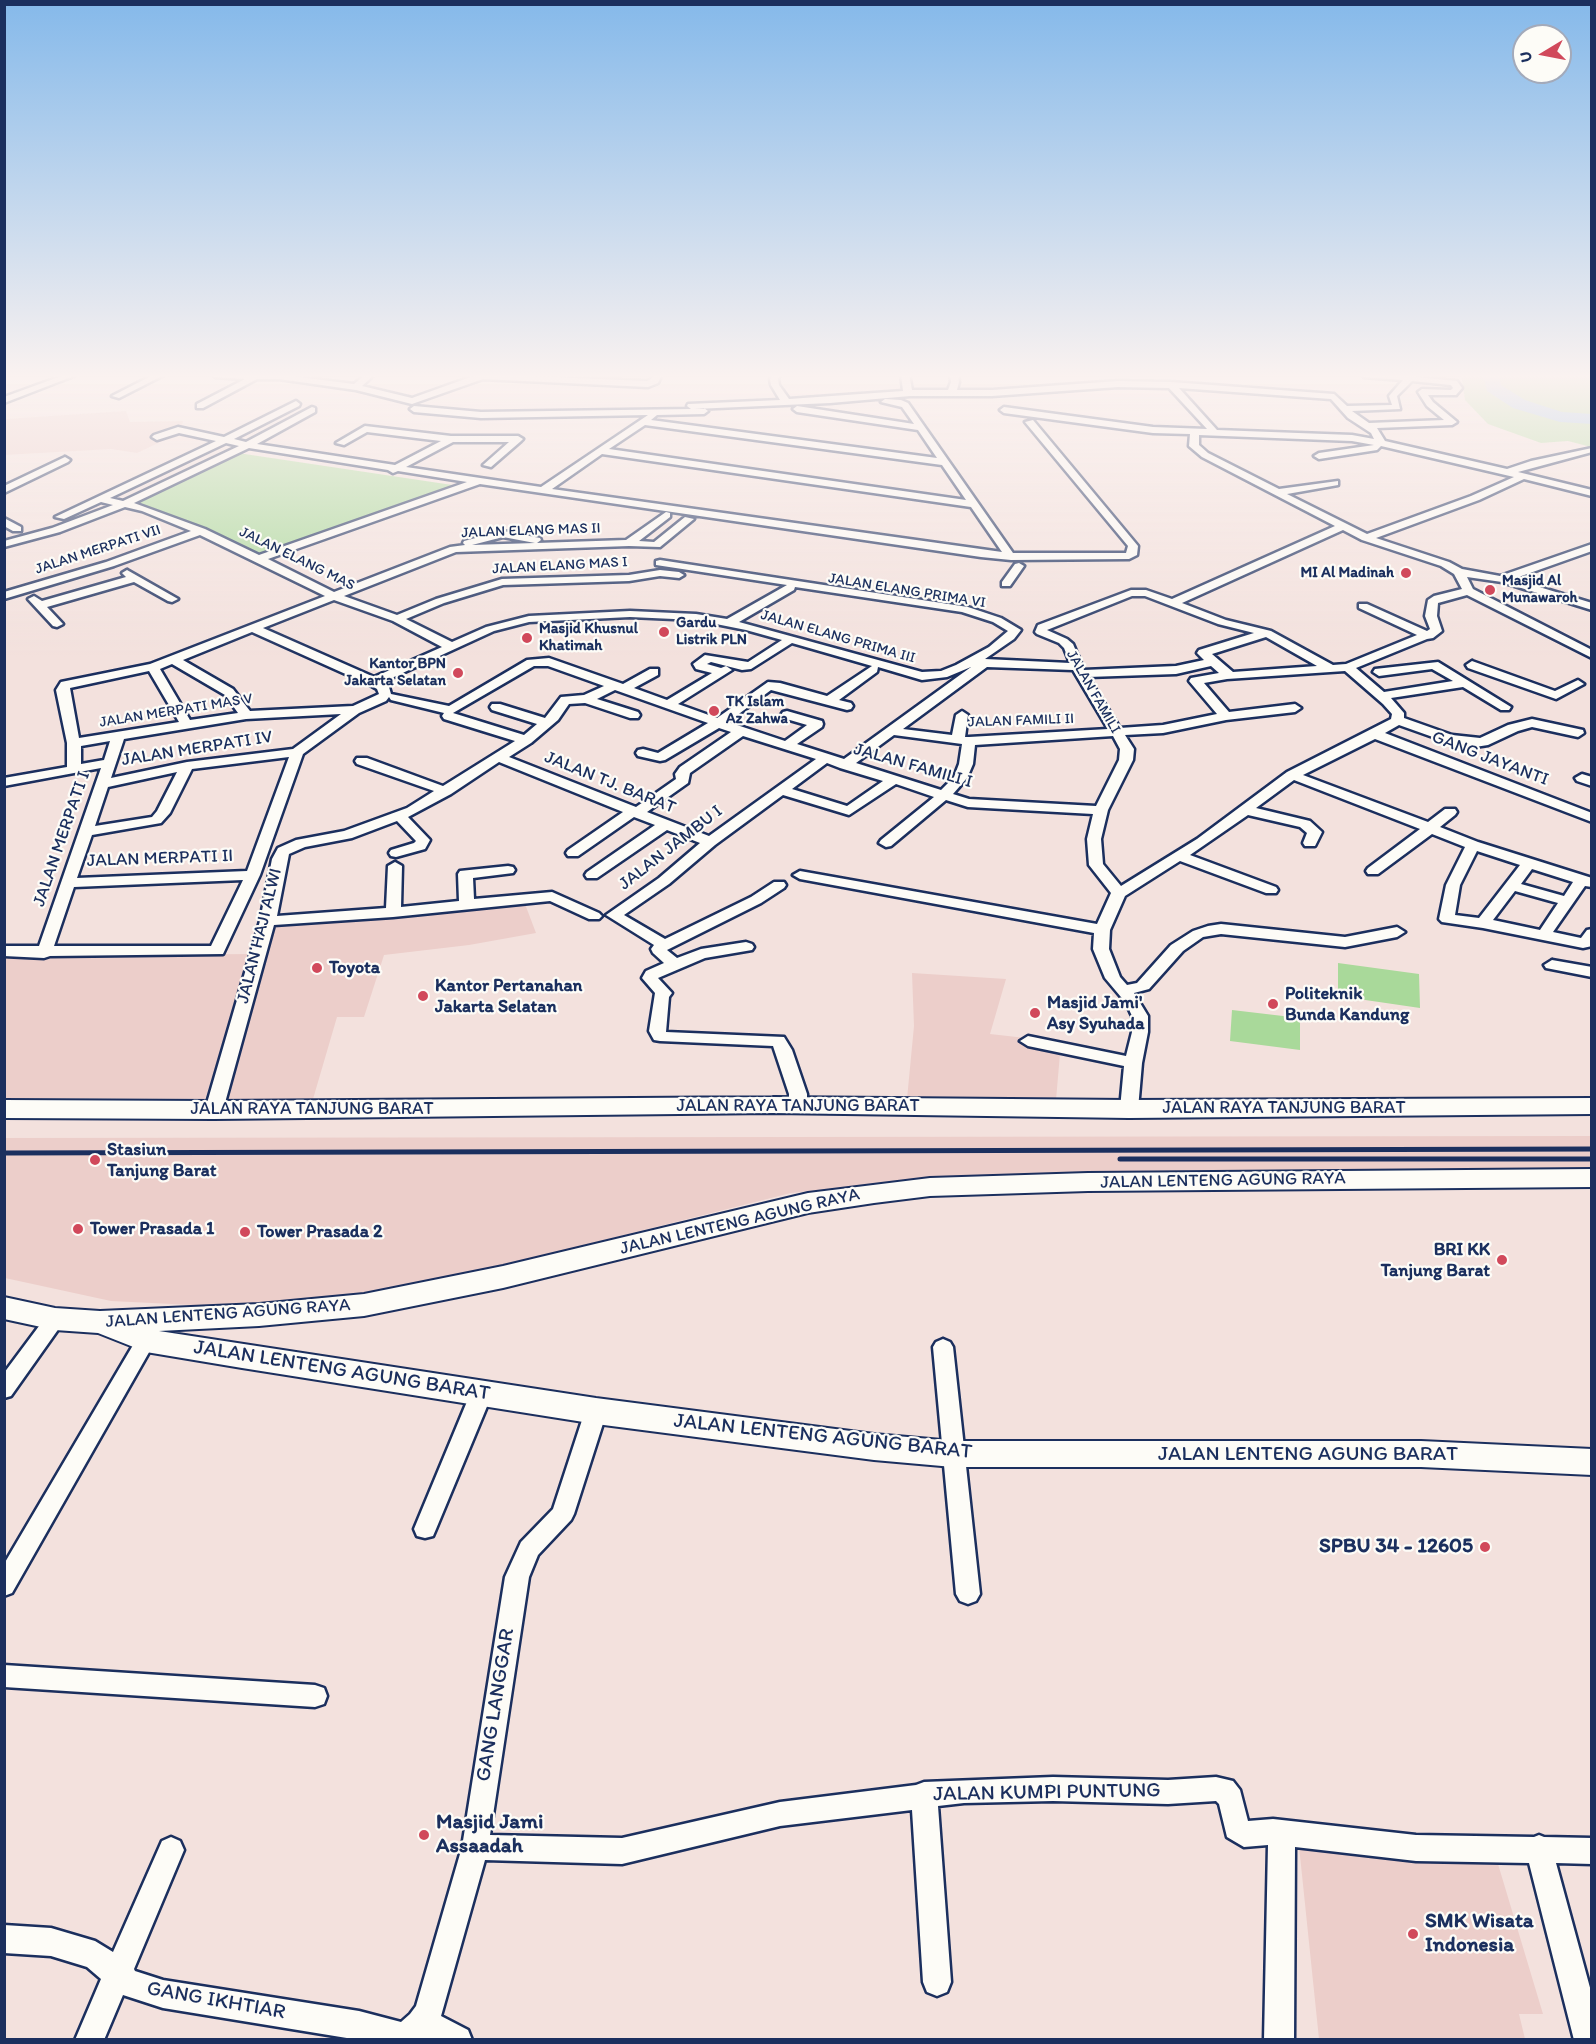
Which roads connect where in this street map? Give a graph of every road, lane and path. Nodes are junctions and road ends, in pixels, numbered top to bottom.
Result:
1 (47, 469) edge
2 (173, 469) edge
3 (192, 469) edge
4 (381, 469) edge
5 (383, 469) edge
6 (575, 469) edge
7 (726, 469) edge
8 (949, 469) edge
9 (1069, 469) edge
10 (1235, 469) edge
11 (1497, 469) edge
12 (1516, 469) edge
13 (386, 470) junction
14 (1508, 472) junction
15 (14, 475) dead end
16 (1523, 476) junction
17 (31, 478) junction
18 (479, 481) junction
19 (1335, 483) dead end
20 (467, 485) junction
21 (545, 489) junction
22 (4, 490) edge
23 (1279, 492) junction
24 (1592, 493) edge
25 (116, 501) junction
26 (973, 504) junction
27 (666, 515) junction
28 (689, 519) junction
29 (4, 521) edge
30 (1344, 526) junction
31 (17, 529) junction
32 (201, 531) junction
33 (4, 533) edge
34 (1366, 538) junction
35 (854, 539) junction
36 (629, 543) junction
37 (4, 544) edge
38 (656, 545) junction
39 (1592, 547) edge
40 (1572, 555) junction
41 (1129, 556) junction
42 (1011, 557) junction
43 (259, 559) junction
44 (1592, 562) edge
45 (110, 564) junction
46 (1019, 566) junction
47 (660, 568) junction
48 (1459, 572) junction
49 (135, 578) junction
50 (1503, 579) junction
51 (1006, 584) dead end
52 (790, 588) junction
53 (25, 590) junction
54 (1468, 591) junction
55 (4, 596) edge
56 (334, 596) junction
57 (172, 599) dead end
58 (1172, 603) junction
59 (40, 605) junction
60 (1363, 606) dead end
61 (1592, 607) edge
62 (993, 619) junction
63 (397, 620) junction
64 (729, 623) junction
65 (57, 624) dead end
66 (253, 628) junction
67 (1267, 633) junction
68 (1429, 636) junction
69 (786, 643) dead end
70 (452, 646) junction
71 (1592, 655) edge
72 (173, 659) junction
73 (1212, 662) junction
74 (1488, 662) dead end
75 (735, 664) junction
76 (1472, 665) junction
77 (153, 667) junction
78 (1347, 667) junction
79 (873, 669) dead end
80 (1332, 669) junction
81 (1078, 671) junction
82 (1445, 671) junction
83 (654, 672) dead end
84 (722, 672) junction
85 (1380, 672) dead end
86 (1228, 675) junction
87 (374, 681) junction
88 (1465, 683) junction
89 (1522, 683) junction
90 (1578, 684) dead end
91 (619, 688) junction
92 (390, 696) junction
93 (1382, 696) junction
94 (1489, 698) junction
95 (586, 699) junction
96 (830, 701) junction
97 (667, 705) junction
98 (847, 706) dead end
99 (496, 707) dead end
100 (1505, 707) dead end
101 (1295, 708) dead end
102 (355, 710) junction
103 (246, 715) junction
104 (634, 715) dead end
105 (787, 715) dead end
106 (962, 715) dead end
107 (448, 716) dead end
108 (1226, 716) junction
109 (1397, 720) junction
110 (547, 723) junction
111 (718, 723) junction
112 (186, 724) junction
113 (741, 731) junction
114 (891, 731) junction
115 (1117, 733) junction
116 (1578, 733) dead end
117 (1375, 734) junction
118 (118, 738) junction
119 (526, 740) junction
120 (963, 740) junction
121 (74, 743) junction
122 (786, 746) junction
123 (297, 752) junction
124 (643, 753) dead end
125 (498, 757) junction
126 (824, 759) junction
127 (362, 761) dead end
128 (109, 763) junction
129 (845, 765) junction
130 (187, 766) junction
131 (74, 770) junction
132 (1292, 775) junction
133 (893, 780) junction
134 (4, 782) edge
135 (102, 784) junction
136 (781, 790) junction
137 (446, 791) junction
138 (944, 795) junction
139 (1101, 810) junction
140 (1246, 810) junction
141 (634, 812) junction
142 (1450, 812) dead end
143 (400, 817) junction
144 (1592, 818) edge
145 (664, 825) junction
146 (1430, 828) junction
147 (85, 832) junction
148 (710, 842) junction
149 (886, 843) dead end
150 (1310, 843) dead end
151 (1473, 845) junction
152 (573, 853) dead end
153 (1179, 856) junction
154 (1529, 863) junction
155 (508, 870) dead end
156 (1373, 871) dead end
157 (253, 875) junction
158 (592, 875) dead end
159 (800, 875) dead end
160 (1587, 881) edge
161 (68, 883) junction
162 (779, 885) dead end
163 (1512, 886) junction
164 (1271, 890) dead end
165 (1119, 893) junction
166 (1566, 901) junction
167 (467, 905) junction
168 (393, 912) junction
169 (594, 916) dead end
170 (268, 921) junction
171 (1483, 923) junction
172 (1102, 930) junction
173 (1397, 932) dead end
174 (1592, 933) edge
175 (1544, 935) junction
176 (665, 945) junction
177 (746, 947) dead end
178 (4, 951) edge
179 (44, 953) junction
180 (675, 964) junction
181 (1552, 965) dead end
182 (1592, 972) edge
183 (1123, 991) junction
184 (1028, 1041) dead end
185 (1133, 1063) junction
186 (1592, 1106) edge
187 (4, 1108) edge
188 (1129, 1109) junction
189 (214, 1110) junction
190 (781, 1110) junction
191 (1592, 1120) edge
192 (4, 1125) edge
193 (1592, 1178) edge
194 (4, 1308) edge
195 (55, 1319) junction
196 (100, 1322) junction
197 (146, 1340) junction
198 (943, 1347) dead end
199 (4, 1390) edge
200 (482, 1392) junction
201 (596, 1411) junction
202 (953, 1454) junction
203 (1592, 1462) edge
204 (425, 1529) dead end
205 (4, 1586) edge
206 (968, 1594) dead end
207 (4, 1676) edge
208 (315, 1696) dead end
209 (924, 1794) junction
210 (1282, 1834) junction
211 (476, 1847) junction
212 (1539, 1848) junction
213 (171, 1850) dead end
214 (1592, 1851) edge
215 (4, 1939) edge
216 (118, 1976) junction
217 (937, 1982) dead end
218 (409, 2034) edge
219 (89, 2040) edge
220 (459, 2040) edge
221 (1279, 2040) edge
222 (1589, 2040) edge

1 - 17 street
2 - 25 street
3 - 25 street
4 - 13 street
5 - 13 street
6 - 21 street
7 - 26 street
8 - 26 street
9 - 41 street
10 - 23 street
11 - 14 street
12 - 14 street
13 - 18 street
13 - 20 street
14 - 16 street
15 - 17 street
16 - 24 street
16 - 34 street
17 - 22 street
18 - 20 street
18 - 21 street
19 - 23 street
20 - 27 street
20 - 43 street
21 - 35 street
23 - 30 street
25 - 31 street
25 - 32 street, JALAN ELANG MAS
25 - 37 street
26 - 42 street
27 - 28 street
27 - 36 street
28 - 35 street
28 - 38 street
29 - 31 street
30 - 34 street
30 - 58 street
31 - 33 street
32 - 43 street, JALAN ELANG MAS
32 - 45 street, JALAN MERPATI VII
34 - 48 street
35 - 42 street
35 - 46 street
36 - 38 street, JALAN ELANG MAS II
36 - 56 street, JALAN ELANG MAS II
38 - 47 street
39 - 40 street
40 - 44 street
40 - 50 street
41 - 42 street
41 - 46 street
43 - 56 street, JALAN ELANG MAS
45 - 49 street
45 - 53 street, JALAN MERPATI VII
46 - 51 street
47 - 52 street, JALAN ELANG PRIMA VI
47 - 62 street, JALAN ELANG PRIMA VI
47 - 63 street, JALAN ELANG MAS I
48 - 50 street
48 - 54 street
49 - 57 street
49 - 59 street
50 - 61 street
52 - 62 street, JALAN ELANG PRIMA VI
52 - 64 street
53 - 55 street, JALAN MERPATI VII
53 - 59 street
54 - 68 street
54 - 71 street
56 - 63 street, JALAN ELANG MAS
56 - 66 street, JALAN ELANG MAS II
58 - 67 street
58 - 81 street, JALAN FAMILI
59 - 65 street
60 - 68 street
62 - 64 street, JALAN ELANG PRIMA III
63 - 70 street, JALAN ELANG MAS
64 - 70 street, JALAN ELANG PRIMA III
66 - 72 street, JALAN ELANG MAS II
66 - 87 street
67 - 73 street
67 - 80 street
68 - 78 street
69 - 75 street
70 - 87 street, JALAN ELANG PRIMA III
72 - 77 street, JALAN ELANG MAS II
72 - 103 street
73 - 81 street
73 - 86 street
74 - 76 street
75 - 84 street
75 - 84 street
76 - 82 street
76 - 89 street
77 - 112 street
77 - 121 street, JALAN ELANG MAS II
78 - 80 street
78 - 93 street
79 - 96 street
80 - 86 street
81 - 114 street
81 - 115 street, JALAN FAMILI
82 - 85 street
82 - 88 street
83 - 91 street, JALAN HAJI ALWI
84 - 97 street
86 - 108 street
87 - 92 street
88 - 93 street
88 - 94 street
89 - 90 street
89 - 94 street
91 - 92 street, JALAN FAMILI I
91 - 95 street, JALAN HAJI ALWI
91 - 97 street, JALAN FAMILI I
92 - 102 street
93 - 109 street
94 - 100 street
95 - 104 street
95 - 110 street, JALAN HAJI ALWI
96 - 98 street
96 - 111 street
97 - 111 street, JALAN FAMILI I
99 - 110 street
101 - 108 street, JALAN FAMILI II
102 - 103 street, JALAN MERPATI MAS V
102 - 123 street
103 - 112 street, JALAN MERPATI MAS V
105 - 122 street
106 - 120 street
107 - 119 street
108 - 115 street, JALAN FAMILI II
109 - 116 street
109 - 117 street
110 - 119 street, JALAN HAJI ALWI
111 - 113 street, JALAN FAMILI I
111 - 124 street
112 - 118 street, JALAN MERPATI MAS V
113 - 122 street, JALAN FAMILI I
113 - 141 street
114 - 120 street, JALAN FAMILI II
114 - 129 street
115 - 120 street, JALAN FAMILI II
115 - 139 street, JALAN FAMILI
117 - 132 street
117 - 144 street, GANG JAYANTI
118 - 121 street, JALAN MERPATI MAS V
118 - 128 street, JALAN MERPATI I
119 - 125 street, JALAN HAJI ALWI
120 - 138 street
121 - 131 street
122 - 126 street, JALAN FAMILI I
123 - 130 street, JALAN MERPATI IV
123 - 157 street
125 - 137 street, JALAN HAJI ALWI
125 - 141 street, JALAN TJ. BARAT
126 - 129 street, JALAN FAMILI I
126 - 136 street, JALAN JAMBU I
127 - 137 street
128 - 131 street
128 - 135 street, JALAN MERPATI I
129 - 133 street, JALAN FAMILI I
130 - 135 street, JALAN MERPATI IV
130 - 147 street
131 - 134 street
132 - 140 street
132 - 146 street
133 - 136 street
133 - 138 street, JALAN FAMILI I
135 - 147 street, JALAN MERPATI I
136 - 148 street, JALAN JAMBU I
137 - 143 street, JALAN HAJI ALWI
138 - 139 street, JALAN FAMILI I
138 - 149 street
139 - 165 street, JALAN FAMILI
140 - 150 street
140 - 153 street
141 - 145 street, JALAN TJ. BARAT
141 - 152 street
142 - 146 street
143 - 168 street
143 - 170 street, JALAN HAJI ALWI
145 - 148 street, JALAN TJ. BARAT
145 - 158 street
146 - 151 street
146 - 156 street
147 - 161 street, JALAN MERPATI I
148 - 176 street, JALAN JAMBU I
151 - 154 street
151 - 171 street
153 - 164 street
153 - 165 street
154 - 160 street
154 - 163 street
155 - 167 street
157 - 161 street, JALAN MERPATI II
157 - 179 street
159 - 172 street
160 - 166 street
161 - 179 street, JALAN MERPATI I
162 - 176 street
163 - 166 street
163 - 171 street
165 - 172 street
166 - 175 street
167 - 168 street
167 - 169 street
168 - 170 street
170 - 189 street, JALAN HAJI ALWI
171 - 175 street
172 - 183 street
173 - 183 street
174 - 175 street
176 - 180 street
177 - 180 street
178 - 179 street
180 - 190 street
181 - 182 street
183 - 185 street
184 - 185 street
185 - 188 street
186 - 188 main road, JALAN RAYA TANJUNG BARAT
187 - 189 main road, JALAN RAYA TANJUNG BARAT
188 - 190 main road, JALAN RAYA TANJUNG BARAT
189 - 190 main road, JALAN RAYA TANJUNG BARAT
190 - 191 main road
190 - 192 main road
193 - 196 main road, JALAN LENTENG AGUNG RAYA
194 - 195 main road, JALAN LENTENG AGUNG RAYA
195 - 196 main road, JALAN LENTENG AGUNG RAYA
195 - 199 street
196 - 197 main road, JALAN LENTENG AGUNG BARAT
197 - 200 main road, JALAN LENTENG AGUNG BARAT
197 - 205 street
198 - 202 street
200 - 201 main road, JALAN LENTENG AGUNG BARAT
200 - 204 street
201 - 202 main road, JALAN LENTENG AGUNG BARAT
201 - 211 street, GANG LANGGAR
202 - 203 main road, JALAN LENTENG AGUNG BARAT
202 - 206 street
207 - 208 street
209 - 210 street, JALAN KUMPI PUNTUNG
209 - 211 street, JALAN KUMPI PUNTUNG
209 - 217 street
210 - 212 street, JALAN KUMPI PUNTUNG
210 - 221 street
211 - 218 street, GANG LANGGAR
212 - 214 street, JALAN KUMPI PUNTUNG
212 - 222 street
213 - 216 street
215 - 216 street, GANG IKHTIAR
216 - 218 street, GANG IKHTIAR
216 - 219 street
218 - 220 street, GANG IKHTIAR

